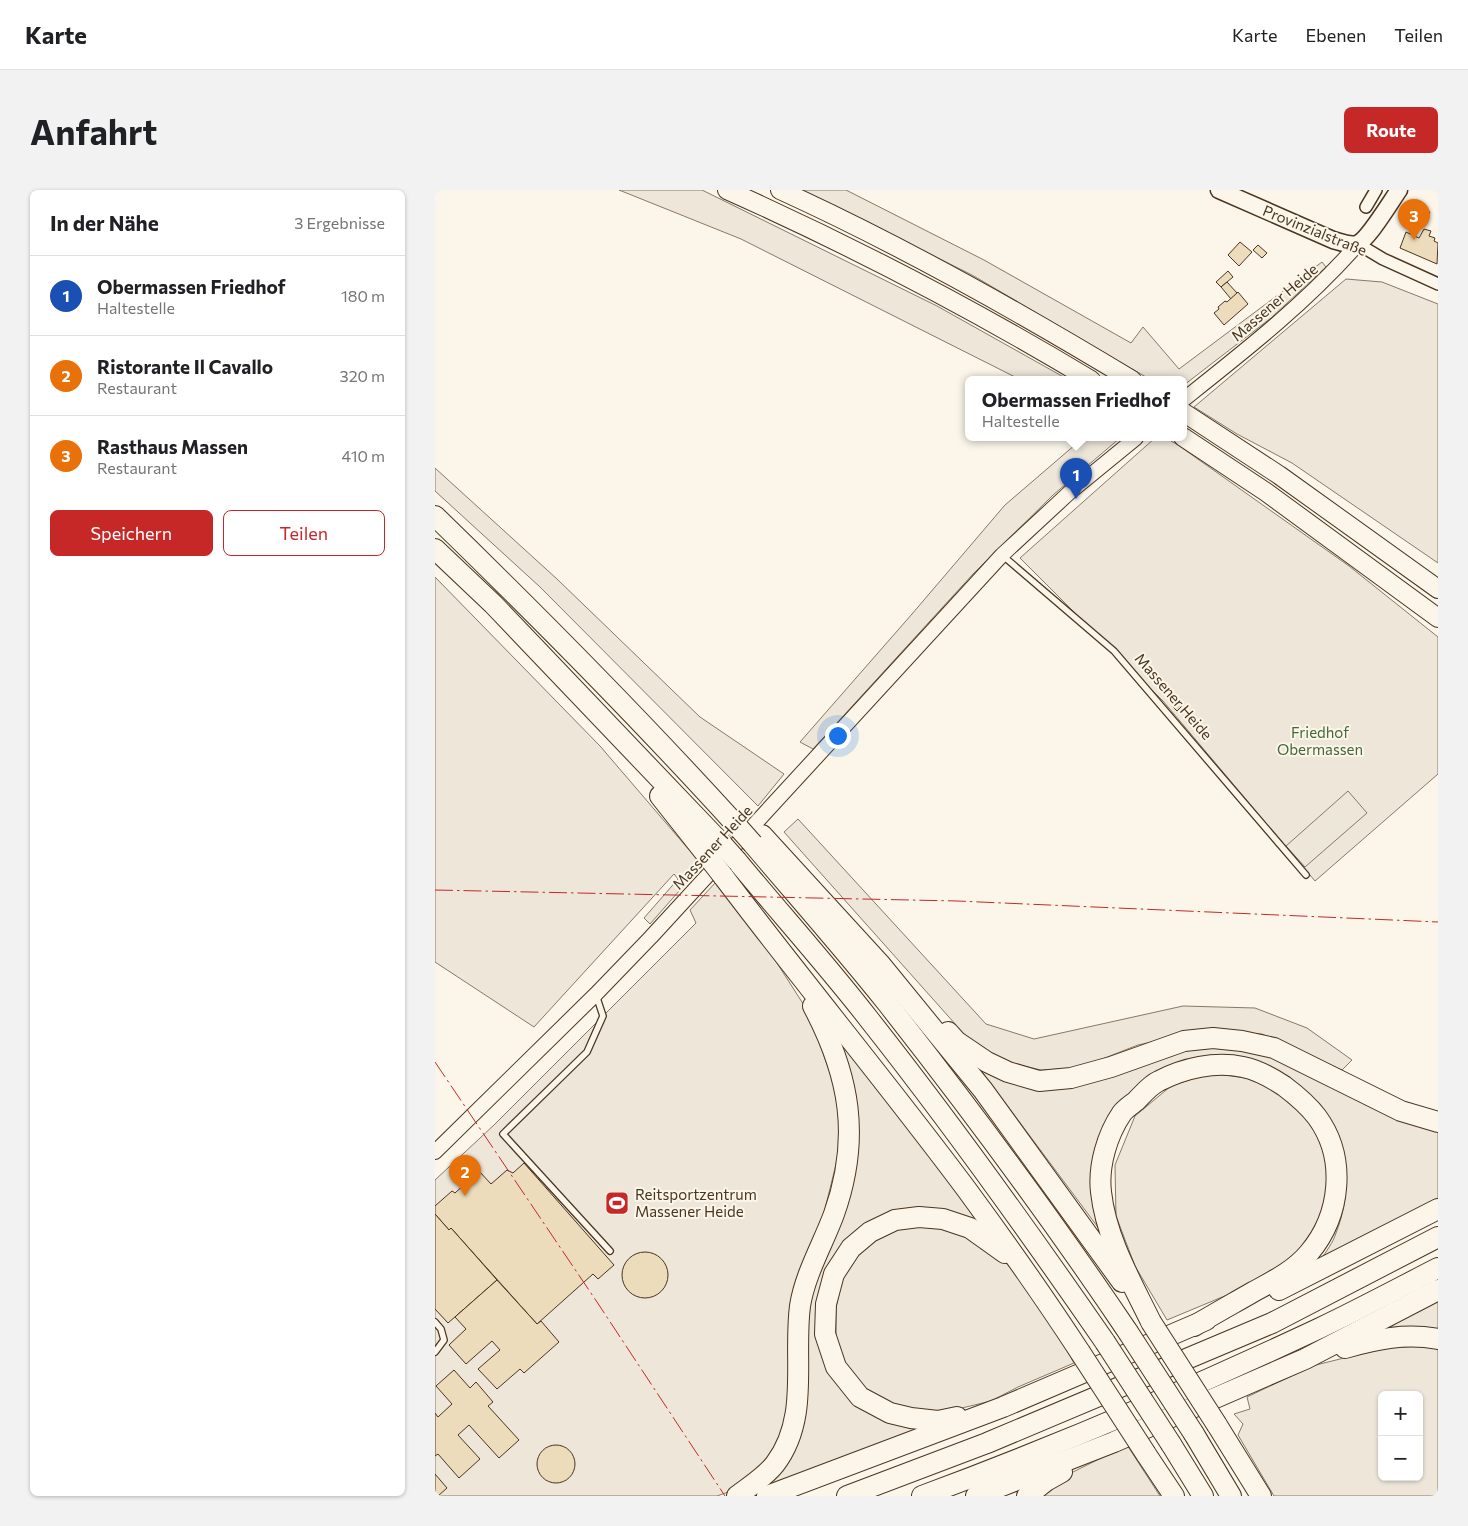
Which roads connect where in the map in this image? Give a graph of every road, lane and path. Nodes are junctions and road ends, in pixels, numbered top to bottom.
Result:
1 (727, 190) edge
2 (780, 190) edge
3 (1219, 190) edge
4 (1376, 190) edge
5 (1399, 190) edge
6 (1366, 207) dead end
7 (1358, 244) junction
8 (1438, 284) edge
9 (1084, 376) edge
10 (1125, 376) edge
11 (1187, 405) edge
12 (1187, 410) edge
13 (1187, 440) edge
14 (1132, 441) edge
15 (435, 516) edge
16 (435, 549) edge
17 (1002, 554) junction
18 (1438, 589) edge
19 (1438, 618) edge
20 (758, 839) junction
21 (715, 851) junction
22 (1306, 876) dead end
23 (881, 965) junction
24 (792, 967) junction
25 (596, 994) junction
26 (1438, 1122) edge
27 (435, 1152) edge
28 (1438, 1209) edge
29 (1438, 1237) edge
30 (610, 1252) dead end
31 (1438, 1268) edge
32 (1438, 1290) edge
33 (1041, 1293) junction
34 (435, 1322) edge
35 (1151, 1322) junction
36 (1194, 1326) junction
37 (1438, 1339) edge
38 (435, 1352) edge
39 (1305, 1359) junction
40 (1003, 1407) junction
41 (1114, 1442) junction
42 (1146, 1454) junction
43 (737, 1496) edge
44 (767, 1496) edge
45 (847, 1496) edge
46 (922, 1496) edge
47 (976, 1496) edge
48 (1027, 1496) edge
49 (1166, 1496) edge
50 (1174, 1496) edge
51 (1203, 1496) edge
52 (1231, 1496) edge
53 (1261, 1496) edge

1 - 9 main road
2 - 10 main road
3 - 7 main road, Provinzialstraße
4 - 6 street
5 - 7 main road
7 - 8 street, Provinzialstraße
7 - 11 street, Massener Heide
12 - 18 main road
13 - 19 main road
14 - 17 street, Massener Heide
15 - 20 highway, bridge
16 - 21 highway
17 - 22 lane, Massener Heide
17 - 25 street, Massener Heide
20 - 23 highway
20 - 52 highway, bridge
21 - 24 highway, bridge
21 - 51 highway, bridge
23 - 26 highway
23 - 35 highway
24 - 33 highway
24 - 43 highway
25 - 27 street, Massener Heide
25 - 30 lane
28 - 36 highway
29 - 45 highway
31 - 46 highway
32 - 39 highway
33 - 40 highway
33 - 42 highway, bridge
34 - 38 lane
35 - 36 highway
35 - 53 highway, bridge
36 - 40 highway
37 - 39 highway
39 - 41 highway
40 - 44 highway
41 - 47 highway
41 - 48 highway
42 - 49 highway
42 - 50 highway

